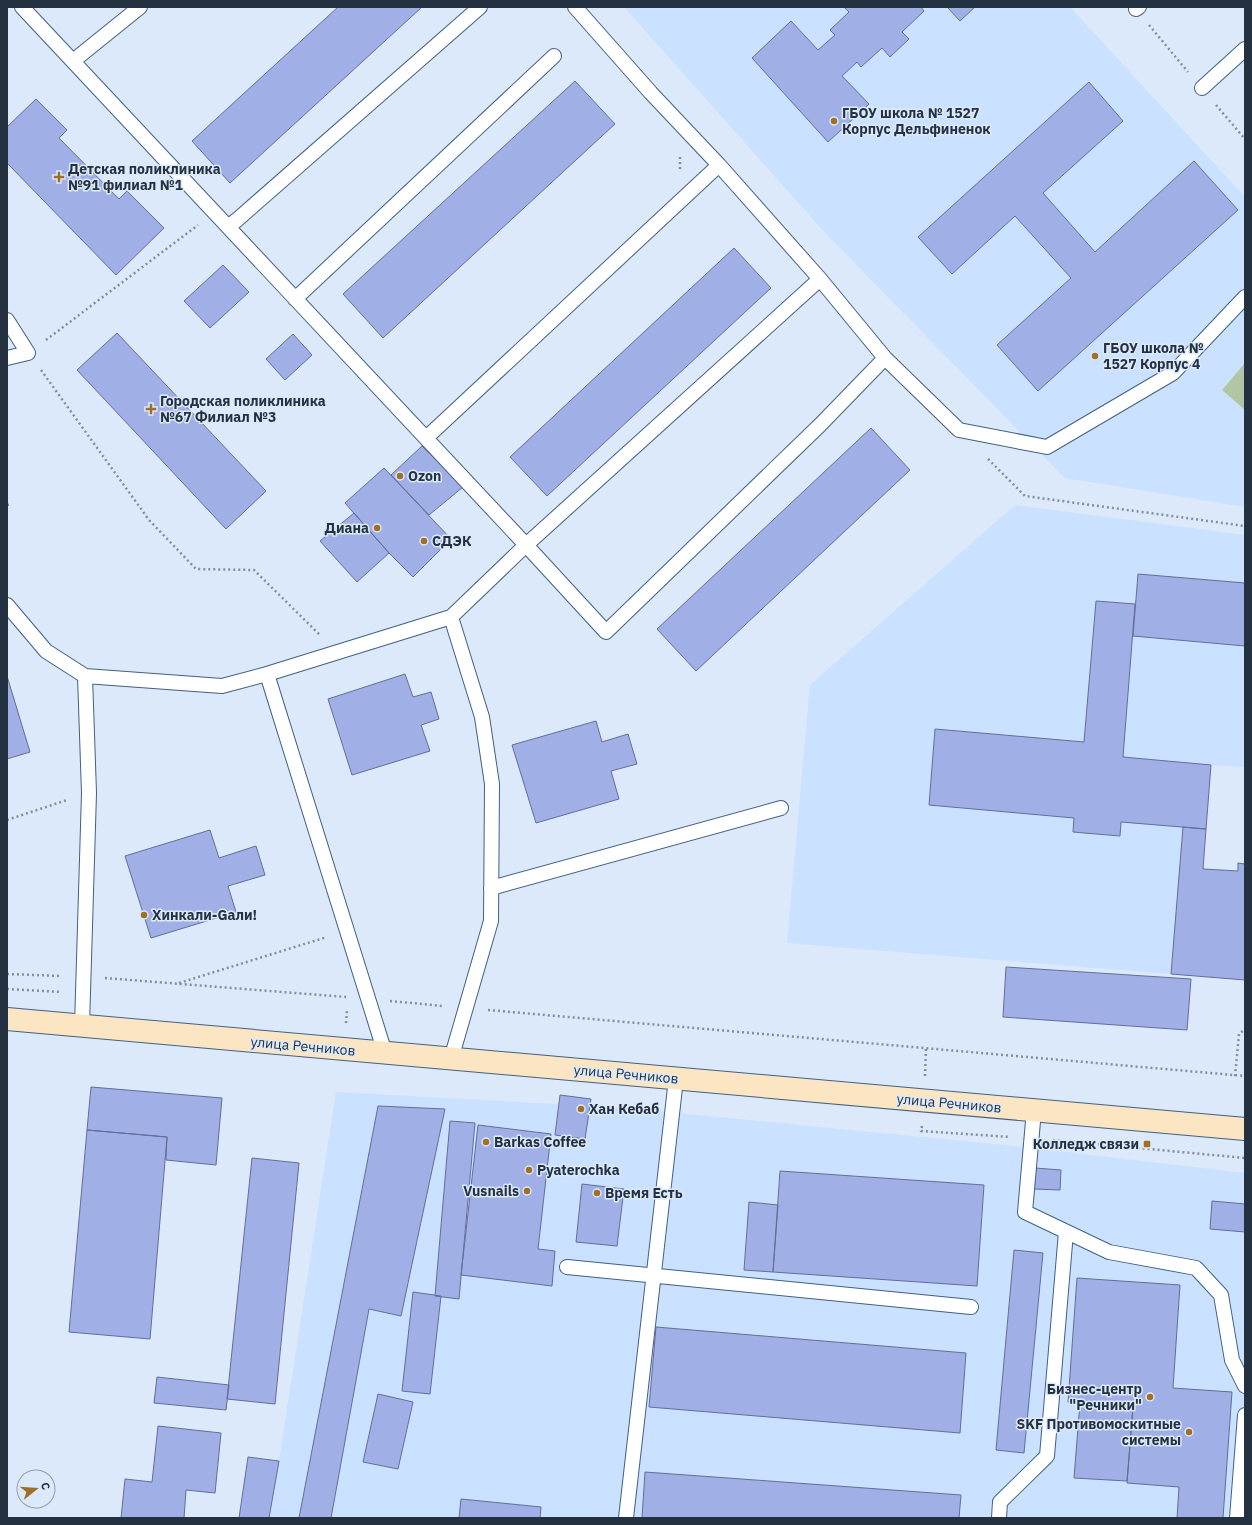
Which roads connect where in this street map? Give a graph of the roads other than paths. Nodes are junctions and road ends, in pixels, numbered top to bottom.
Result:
1 (22, 7) edge
2 (140, 7) edge
3 (480, 7) edge
4 (575, 7) edge
5 (1245, 49) edge
6 (554, 56) dead end
7 (73, 61) junction
8 (1202, 88) dead end
9 (719, 165) junction
10 (228, 227) junction
11 (820, 279) junction
12 (1245, 296) edge
13 (295, 299) junction
14 (7, 320) edge
15 (7, 358) edge
16 (885, 358) junction
17 (426, 438) junction
18 (526, 545) junction
19 (7, 605) edge
20 (451, 617) junction
21 (267, 674) junction
22 (85, 676) junction
23 (781, 808) dead end
24 (491, 888) junction
25 (7, 1019) edge
26 (82, 1026) junction
27 (386, 1053) junction
28 (451, 1059) junction
29 (676, 1079) junction
30 (1034, 1110) junction
31 (1245, 1129) edge
32 (1066, 1232) junction
33 (567, 1267) dead end
34 (654, 1276) junction
35 (971, 1307) dead end
36 (1245, 1386) edge
37 (1245, 1415) edge
38 (626, 1518) edge
39 (999, 1518) edge
40 (1237, 1518) edge

1 - 7 lane
2 - 7 lane
3 - 10 lane
4 - 9 lane
5 - 8 lane
6 - 13 lane
7 - 10 lane
9 - 11 lane
9 - 17 lane
10 - 13 lane
11 - 16 lane
11 - 18 lane
12 - 16 lane
13 - 17 lane
14 - 15 lane
16 - 18 lane
17 - 18 lane
18 - 20 lane
19 - 22 lane
20 - 21 lane
20 - 24 lane
21 - 22 lane
21 - 27 lane
22 - 26 lane
23 - 24 lane
24 - 28 lane
25 - 26 street, улица Речников
26 - 27 street, улица Речников
27 - 28 street, улица Речников
28 - 29 street, улица Речников
29 - 30 street, улица Речников
29 - 34 lane
30 - 31 street, улица Речников
30 - 32 lane
32 - 36 lane
32 - 39 lane
33 - 34 lane
34 - 35 lane
34 - 38 lane
37 - 40 lane

